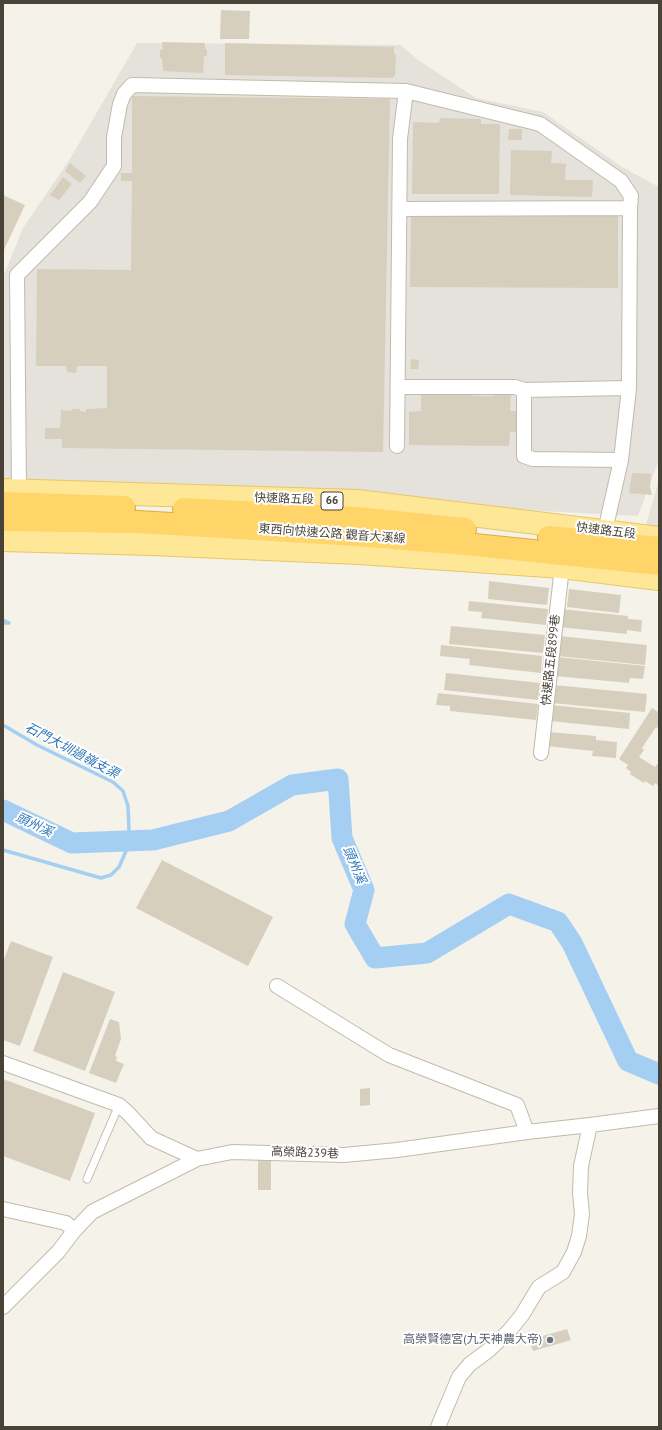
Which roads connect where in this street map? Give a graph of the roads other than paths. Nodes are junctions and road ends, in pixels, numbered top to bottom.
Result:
1 (406, 91) junction
2 (630, 208) junction
3 (400, 209) junction
4 (398, 387) junction
5 (629, 388) junction
6 (524, 390) junction
7 (397, 446) dead end
8 (621, 460) junction
9 (8, 495) edge
10 (3, 520) edge
11 (605, 531) junction
12 (659, 538) edge
13 (3, 540) edge
14 (659, 548) edge
15 (659, 564) edge
16 (562, 567) junction
17 (659, 580) edge
18 (541, 753) dead end
19 (277, 986) dead end
20 (3, 1063) edge
21 (119, 1105) junction
22 (659, 1116) edge
23 (590, 1125) junction
24 (528, 1132) junction
25 (197, 1159) junction
26 (87, 1178) dead end
27 (3, 1209) edge
28 (74, 1231) junction
29 (3, 1307) edge
30 (438, 1427) edge

1 - 2 street
1 - 3 street
1 - 9 street
2 - 3 street
2 - 5 street
3 - 4 street
4 - 6 street
4 - 7 street
5 - 6 street
5 - 8 street
6 - 8 street
8 - 11 street
9 - 11 main road, 快速路五段 / 66
9 - 14 highway, 東西向快速公路 觀音大溪線 / 66
10 - 15 highway, 東西向快速公路 觀音大溪線
11 - 12 main road, 快速路五段 / 66
13 - 16 main road
16 - 17 main road
16 - 18 street, 快速路五段899巷
19 - 24 street
20 - 21 street
21 - 25 street
21 - 26 lane
22 - 23 street, 高榮路239巷
23 - 24 street, 高榮路239巷
23 - 30 street
24 - 25 street, 高榮路239巷
25 - 28 street, 高榮路239巷
27 - 28 street
28 - 29 street, 高榮路239巷

